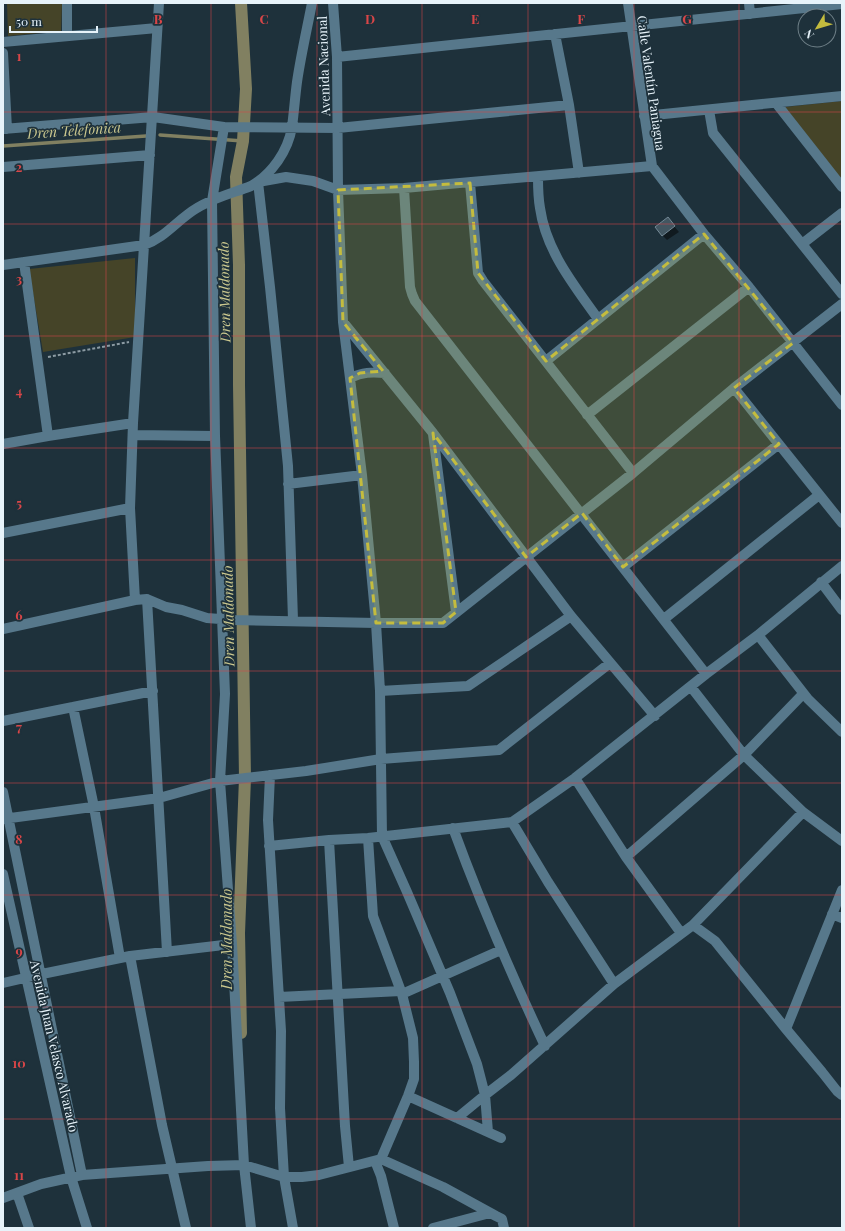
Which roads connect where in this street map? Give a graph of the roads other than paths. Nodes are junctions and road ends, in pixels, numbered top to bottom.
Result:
1 (67, 3) edge
2 (159, 3) edge
3 (312, 3) edge
4 (333, 3) edge
5 (628, 3) edge
6 (749, 3) edge
7 (842, 4) edge
8 (750, 14) junction
9 (630, 26) junction
10 (157, 28) junction
11 (555, 34) junction
12 (67, 36) junction
13 (3, 42) edge
14 (3, 53) edge
15 (337, 57) junction
16 (842, 96) edge
17 (776, 103) junction
18 (569, 105) junction
19 (709, 110) junction
20 (644, 116) junction
21 (153, 117) junction
22 (224, 127) junction
23 (292, 128) junction
24 (338, 128) junction
25 (5, 129) edge
26 (150, 155) junction
27 (652, 166) junction
28 (3, 167) edge
29 (579, 173) junction
30 (538, 177) junction
31 (258, 182) junction
32 (470, 183) junction
33 (842, 187) edge
34 (404, 188) junction
35 (338, 190) junction
36 (212, 201) junction
37 (842, 213) edge
38 (704, 234) junction
39 (802, 244) junction
40 (144, 245) junction
41 (24, 262) junction
42 (3, 265) edge
43 (748, 287) junction
44 (842, 294) edge
45 (842, 304) edge
46 (598, 319) junction
47 (343, 322) junction
48 (793, 343) junction
49 (546, 361) junction
50 (385, 373) junction
51 (350, 378) junction
52 (734, 388) junction
53 (842, 405) edge
54 (586, 415) junction
55 (133, 423) junction
56 (433, 433) junction
57 (133, 435) junction
58 (48, 436) junction
59 (215, 436) junction
60 (3, 444) edge
61 (779, 444) junction
62 (633, 473) junction
63 (362, 475) junction
64 (288, 484) junction
65 (819, 495) junction
66 (130, 508) junction
67 (582, 513) junction
68 (842, 523) edge
69 (3, 533) edge
70 (526, 557) junction
71 (842, 566) edge
72 (623, 567) junction
73 (821, 582) junction
74 (147, 599) junction
75 (136, 600) junction
76 (842, 610) edge
77 (456, 612) junction
78 (571, 616) junction
79 (223, 619) junction
80 (664, 619) junction
81 (292, 620) junction
82 (376, 623) junction
83 (3, 629) edge
84 (758, 635) junction
85 (610, 663) junction
86 (706, 674) junction
87 (690, 687) junction
88 (153, 691) junction
89 (380, 691) junction
90 (803, 694) junction
91 (73, 707) junction
92 (655, 716) junction
93 (3, 721) edge
94 (842, 732) edge
95 (744, 755) junction
96 (381, 759) junction
97 (270, 775) junction
98 (576, 778) junction
99 (220, 781) junction
100 (3, 792) edge
101 (159, 798) junction
102 (94, 807) junction
103 (803, 812) junction
104 (6, 819) edge
105 (512, 822) junction
106 (453, 828) junction
107 (382, 836) junction
108 (368, 838) junction
109 (329, 840) junction
110 (842, 841) edge
111 (270, 846) junction
112 (626, 857) junction
113 (3, 874) edge
114 (842, 890) edge
115 (832, 914) junction
116 (842, 918) edge
117 (693, 925) junction
118 (682, 934) junction
119 (232, 944) junction
120 (501, 950) junction
121 (167, 952) junction
122 (125, 957) junction
123 (42, 974) junction
124 (442, 975) junction
125 (26, 978) junction
126 (3, 983) edge
127 (614, 984) junction
128 (401, 992) junction
129 (338, 994) junction
130 (279, 997) junction
131 (786, 1029) junction
132 (545, 1046) junction
133 (485, 1095) junction
134 (842, 1095) edge
135 (408, 1096) junction
136 (457, 1118) junction
137 (488, 1132) junction
138 (501, 1138) dead end
139 (378, 1160) junction
140 (244, 1165) junction
141 (349, 1167) junction
142 (172, 1168) junction
143 (82, 1175) junction
144 (71, 1177) junction
145 (284, 1177) junction
146 (17, 1192) junction
147 (3, 1198) edge
148 (490, 1214) junction
149 (29, 1228) edge
150 (87, 1228) edge
151 (186, 1228) edge
152 (251, 1228) edge
153 (293, 1228) edge
154 (394, 1228) edge
155 (433, 1228) edge
156 (504, 1228) edge

1 - 12 street
2 - 10 street
3 - 23 street
4 - 15 street, Avenida Nacional
5 - 9 street, Calle Valentín Paniagua
6 - 8 street
7 - 8 street
8 - 9 street
9 - 11 street
9 - 20 street, Calle Valentín Paniagua
10 - 12 street
10 - 21 street
11 - 15 street
11 - 18 street
12 - 13 street
14 - 25 street
15 - 24 street, Avenida Nacional
16 - 17 street
17 - 19 street
17 - 33 street
18 - 24 street
18 - 29 street
19 - 20 street
19 - 39 street
20 - 27 street, Calle Valentín Paniagua
21 - 22 street
21 - 25 street
21 - 26 street
22 - 23 street
22 - 36 street
23 - 24 street
23 - 31 street
24 - 35 street, Avenida Nacional
26 - 28 street
26 - 40 street
27 - 29 street
27 - 38 street
29 - 30 street
30 - 32 street
30 - 46 street
31 - 35 street
31 - 36 street
31 - 64 street
32 - 34 street
32 - 49 street
34 - 35 street
34 - 67 street
35 - 47 street, Avenida Nacional
36 - 40 street
36 - 59 street
37 - 39 street
38 - 43 street
38 - 46 street
39 - 44 street
40 - 41 street
40 - 55 street
41 - 42 street
41 - 58 street
43 - 48 street
43 - 54 street
45 - 48 street
46 - 49 street
47 - 50 street
47 - 51 street, Avenida Nacional
48 - 52 street
48 - 53 street
49 - 54 street
50 - 51 street
50 - 56 street
51 - 63 street, Avenida Nacional
52 - 61 street
52 - 62 street
54 - 62 street
55 - 57 street
55 - 58 street
56 - 70 street
56 - 77 street
57 - 59 street
57 - 66 street
58 - 60 street
59 - 79 street
61 - 65 street
61 - 72 street
62 - 67 street
63 - 64 street
63 - 82 street, Avenida Nacional
64 - 81 street
65 - 68 street
65 - 80 street
66 - 69 street
66 - 75 street
67 - 70 street
67 - 72 street
70 - 77 street
70 - 78 street
71 - 73 street
72 - 80 street
73 - 76 street
73 - 84 street
74 - 75 street
74 - 79 street
74 - 88 street
75 - 83 street
77 - 82 street
78 - 85 street
78 - 89 street
79 - 81 street
79 - 99 street
80 - 86 street
81 - 82 street
82 - 89 street, Avenida Nacional
84 - 86 street
84 - 90 street
85 - 92 street
85 - 96 street
86 - 87 street
87 - 92 street
87 - 95 street
88 - 91 street
88 - 101 street
89 - 96 street, Avenida Nacional
90 - 94 street
90 - 95 street
91 - 93 street
91 - 102 street
92 - 98 street
95 - 103 street
95 - 112 street
96 - 97 street
96 - 107 street, Avenida Nacional
97 - 99 street
97 - 111 street
98 - 105 street
98 - 112 street
99 - 101 street
99 - 119 street
100 - 104 street
101 - 102 street
101 - 121 street
102 - 104 street
102 - 122 street
103 - 110 street
103 - 117 street
104 - 123 street
105 - 106 street
105 - 127 street
106 - 107 street
106 - 120 street
107 - 108 street
107 - 124 street
108 - 109 street
108 - 128 street
109 - 111 street
109 - 129 street
111 - 130 street
112 - 118 street
113 - 125 street, Avenida Juan Velasco Alvarado
114 - 115 street
115 - 116 street
115 - 131 street
117 - 118 street
117 - 131 street
118 - 127 street
119 - 121 street
119 - 140 street
120 - 124 street
120 - 132 street
121 - 122 street
122 - 123 street
122 - 142 street
123 - 125 street
123 - 143 street
124 - 128 street
124 - 133 street
125 - 126 street
125 - 144 street, Avenida Juan Velasco Alvarado
127 - 132 street
128 - 129 street
128 - 135 street
129 - 130 street
129 - 141 street
130 - 145 street
131 - 134 street
132 - 133 street
133 - 136 street
133 - 137 street
135 - 136 street
135 - 139 street
136 - 137 street
137 - 138 street
139 - 141 street
139 - 148 street
139 - 154 street
140 - 142 street
140 - 145 street
140 - 152 street
141 - 145 street
142 - 143 street
142 - 151 street
143 - 144 street
144 - 146 street
144 - 150 street, Avenida Juan Velasco Alvarado
145 - 153 street
146 - 147 street
146 - 149 street
148 - 155 street
148 - 156 street

